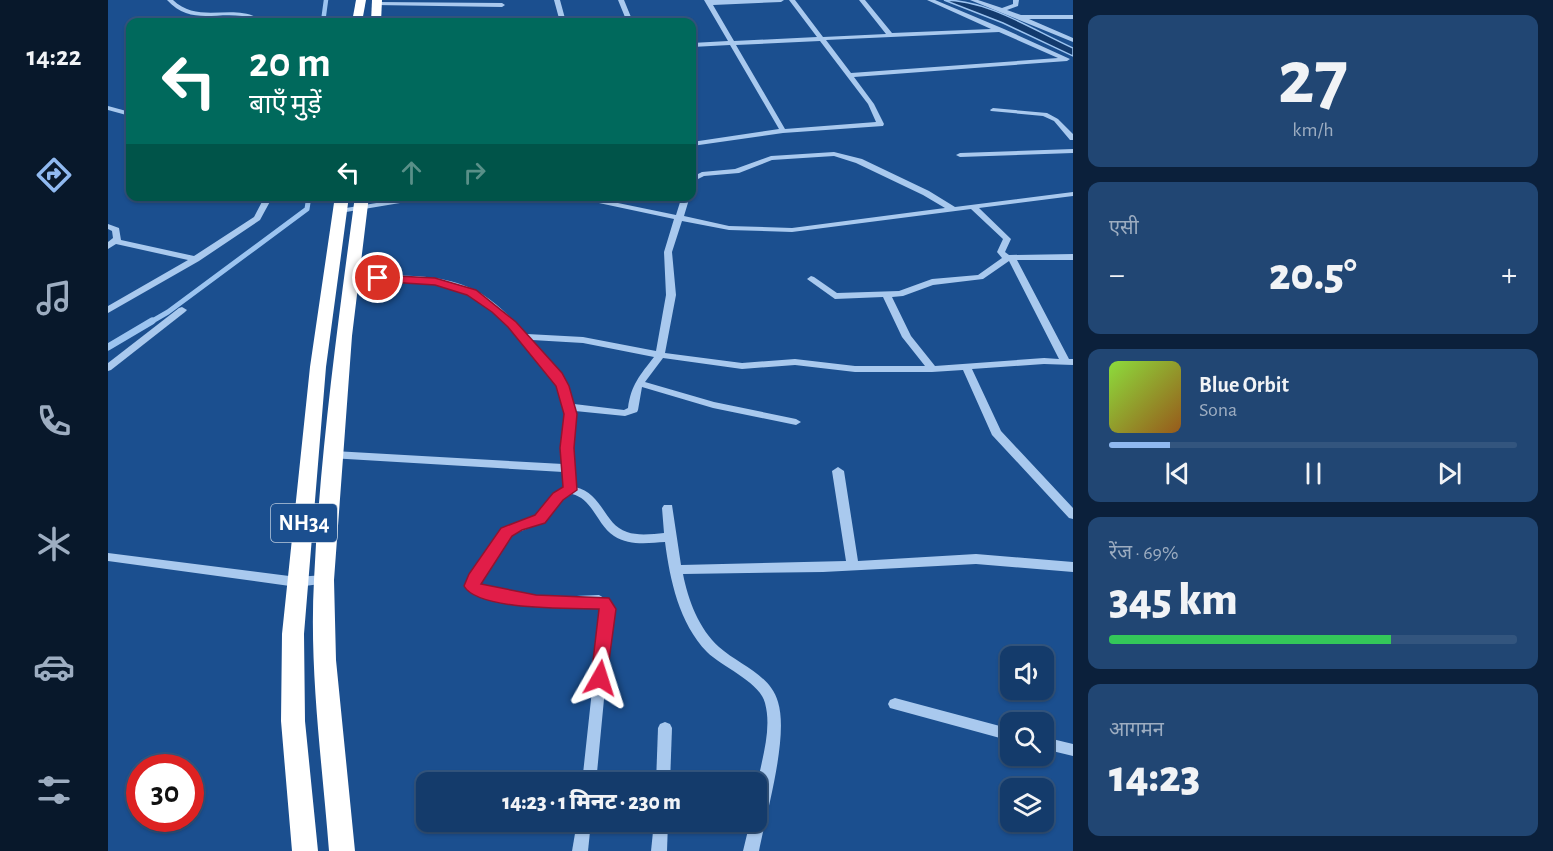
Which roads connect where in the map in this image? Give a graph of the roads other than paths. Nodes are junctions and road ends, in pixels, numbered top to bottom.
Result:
1 (170, 0) edge
2 (361, 0) edge
3 (557, 0) edge
4 (621, 0) edge
5 (781, 0) edge
6 (792, 0) edge
7 (862, 0) edge
8 (930, 0) edge
9 (973, 0) edge
10 (1016, 0) edge
11 (377, 2) edge
12 (708, 2) edge
13 (452, 3) edge
14 (502, 5) dead end
15 (1003, 10) junction
16 (1020, 17) junction
17 (1073, 17) edge
18 (257, 18) edge
19 (358, 18) edge
20 (376, 18) edge
21 (562, 18) edge
22 (628, 18) edge
23 (1002, 30) junction
24 (891, 36) junction
25 (1073, 38) edge
26 (821, 39) junction
27 (733, 43) junction
28 (696, 45) edge
29 (1070, 61) edge
30 (848, 75) junction
31 (108, 108) edge
32 (993, 110) dead end
33 (126, 113) edge
34 (783, 131) junction
35 (1073, 138) edge
36 (696, 143) edge
37 (1073, 151) edge
38 (960, 155) dead end
39 (696, 178) edge
40 (1073, 194) edge
41 (266, 201) edge
42 (594, 201) edge
43 (684, 201) edge
44 (362, 202) edge
45 (341, 204) edge
46 (974, 208) junction
47 (953, 209) junction
48 (679, 219) junction
49 (108, 226) edge
50 (111, 244) edge
51 (1073, 257) edge
52 (1010, 258) junction
53 (196, 259) junction
54 (811, 279) dead end
55 (351, 280) junction
56 (886, 295) junction
57 (108, 310) edge
58 (182, 310) dead end
59 (524, 337) junction
60 (660, 356) junction
61 (1069, 361) edge
62 (108, 368) edge
63 (967, 368) junction
64 (932, 369) junction
65 (639, 383) junction
66 (570, 406) junction
67 (796, 422) dead end
68 (334, 455) junction
69 (567, 468) junction
70 (838, 471) dead end
71 (570, 490) junction
72 (668, 508) dead end
73 (1073, 515) edge
74 (670, 537) junction
75 (108, 557) edge
76 (853, 565) junction
77 (1073, 567) edge
78 (675, 570) junction
79 (324, 579) junction
80 (297, 582) junction
81 (895, 704) dead end
82 (665, 728) dead end
83 (1000, 732) edge
84 (1054, 745) edge
85 (1073, 750) edge
86 (590, 772) edge
87 (663, 772) edge
88 (583, 832) edge
89 (660, 832) edge
90 (305, 851) edge
91 (342, 851) edge
92 (580, 851) edge
93 (659, 851) edge
94 (751, 851) edge

1 - 18 street
2 - 19 highway
3 - 21 street
4 - 22 street
5 - 12 street
6 - 26 street
7 - 24 street
8 - 23 street
9 - 15 street
10 - 15 street
11 - 13 street
11 - 20 highway
12 - 27 street
13 - 14 street
15 - 16 street
16 - 17 street
16 - 25 street
23 - 24 street
23 - 29 street
24 - 26 street
26 - 27 street
26 - 30 street
27 - 28 street
27 - 34 street
29 - 30 street
30 - 34 street
31 - 33 street
32 - 35 street
34 - 36 street
37 - 38 street
39 - 47 street
40 - 46 street
41 - 53 street
42 - 48 street
43 - 48 street
44 - 45 street
44 - 55 highway, NH34
45 - 80 highway, NH34
46 - 47 street
46 - 52 street
47 - 48 street
48 - 60 street
49 - 50 street
50 - 53 street
51 - 52 street
52 - 56 street
52 - 61 street
53 - 57 street
54 - 56 street
55 - 59 street
55 - 68 highway, NH34
56 - 64 street
58 - 62 street
59 - 60 street
59 - 66 street
60 - 64 street
60 - 65 street
61 - 63 street
63 - 64 street
63 - 73 street
65 - 66 street
65 - 67 street
66 - 69 street
68 - 69 street
68 - 79 highway, NH34
69 - 71 street
70 - 76 street
71 - 74 street
71 - 86 street
72 - 74 street
74 - 78 street
75 - 80 street
76 - 77 street
76 - 78 street
78 - 94 street
79 - 80 street
79 - 91 highway, NH34
80 - 90 highway, NH34
81 - 83 street
82 - 87 street
84 - 85 street
88 - 92 street
89 - 93 street

